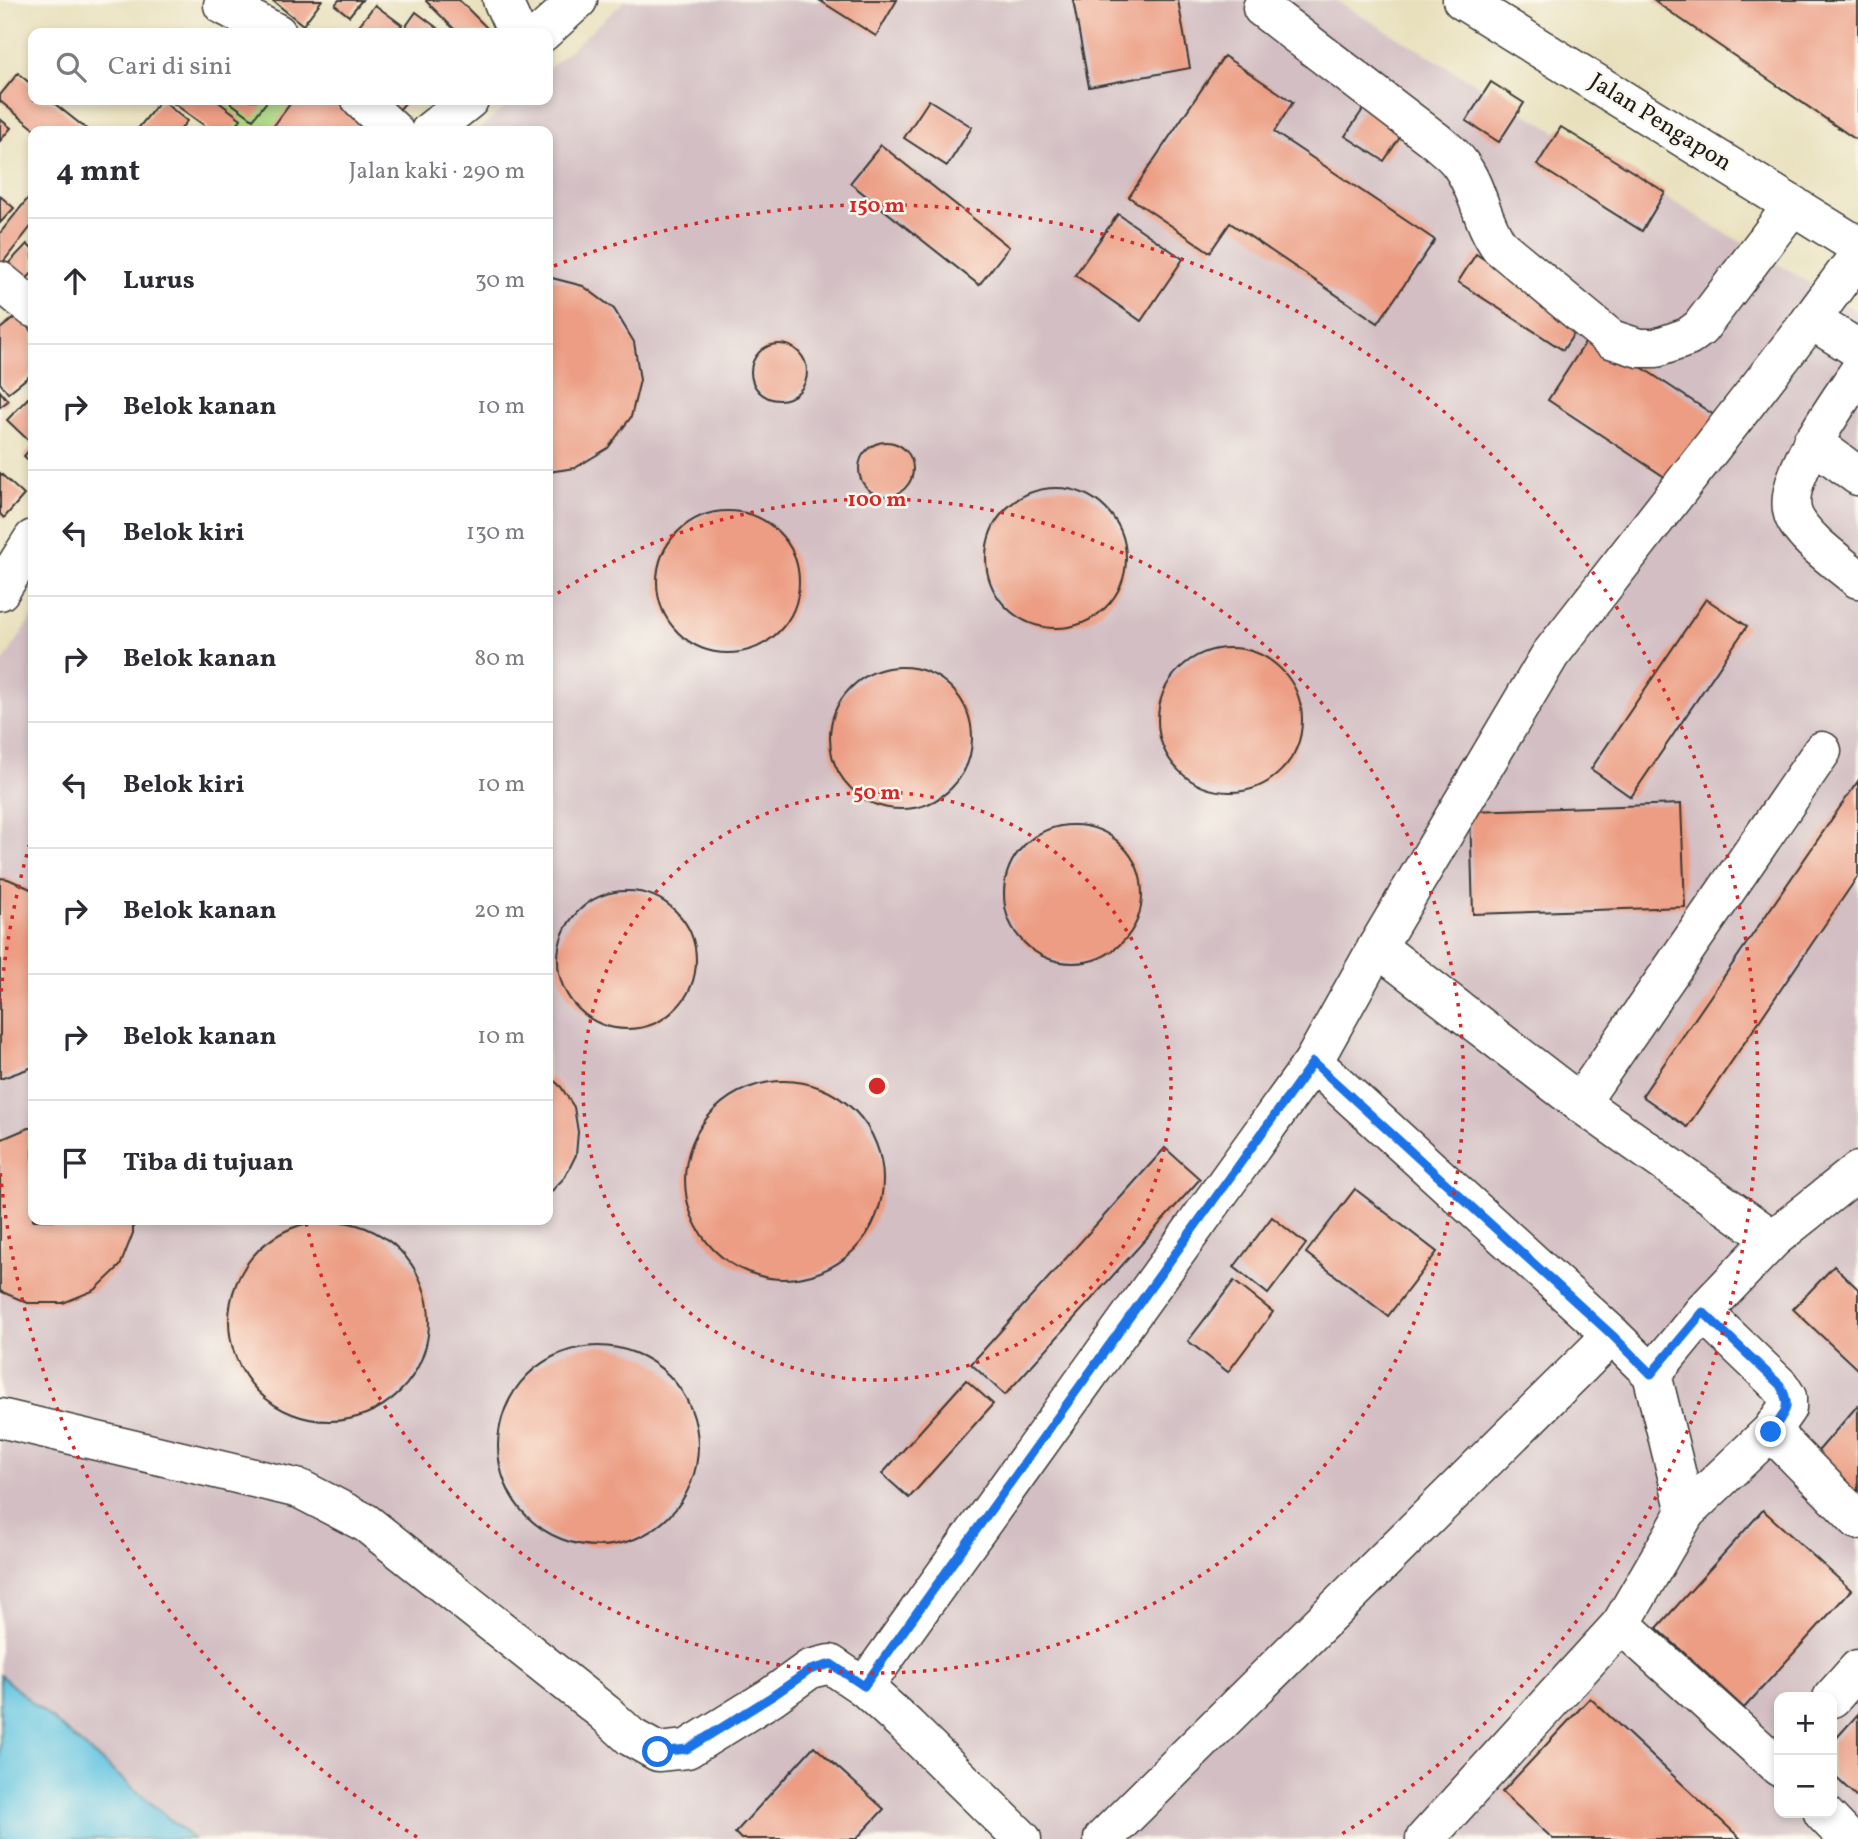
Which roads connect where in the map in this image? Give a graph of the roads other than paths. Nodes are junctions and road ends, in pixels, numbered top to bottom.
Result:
1 (502, 0) edge
2 (578, 0) edge
3 (1462, 0) edge
4 (223, 5) dead end
5 (1262, 8) dead end
6 (267, 28) edge
7 (514, 28) edge
8 (547, 28) edge
9 (366, 105) edge
10 (463, 105) edge
11 (389, 126) edge
12 (436, 126) edge
13 (1793, 205) junction
14 (1858, 246) edge
15 (1858, 256) edge
16 (0, 281) edge
17 (28, 304) edge
18 (1811, 320) junction
19 (1858, 349) edge
20 (1858, 373) edge
21 (1812, 442) junction
22 (1858, 476) edge
23 (28, 547) edge
24 (1858, 579) edge
25 (0, 591) edge
26 (1822, 751) dead end
27 (1377, 947) junction
28 (1313, 1062) junction
29 (1580, 1103) junction
30 (1858, 1171) edge
31 (1773, 1239) junction
32 (1703, 1312) junction
33 (1612, 1335) junction
34 (1651, 1374) junction
35 (0, 1418) edge
36 (1771, 1432) junction
37 (1686, 1513) junction
38 (1858, 1520) edge
39 (1621, 1624) junction
40 (1858, 1669) edge
41 (864, 1686) junction
42 (1837, 1692) edge
43 (1774, 1758) edge
44 (1828, 1818) edge
45 (1022, 1839) edge
46 (1103, 1839) edge
47 (1425, 1839) edge
48 (1848, 1839) edge

1 - 7 main road
2 - 8 main road
3 - 13 main road, Jalan Pengapon
4 - 6 main road
5 - 13 main road
9 - 11 main road
10 - 12 main road
13 - 14 main road, Jalan Pengapon
15 - 18 main road
16 - 17 main road
18 - 19 main road
18 - 27 main road
20 - 21 main road
21 - 22 main road
21 - 24 main road
23 - 25 main road
26 - 29 main road
27 - 28 main road
27 - 29 main road
28 - 33 main road
28 - 41 main road
29 - 31 main road
30 - 31 main road
31 - 32 main road
32 - 34 main road
32 - 36 main road
33 - 34 main road
33 - 46 main road
34 - 37 main road
35 - 41 main road
36 - 37 main road
36 - 38 main road
37 - 39 main road
39 - 43 main road
39 - 47 main road
40 - 42 main road
41 - 45 main road
44 - 48 main road

